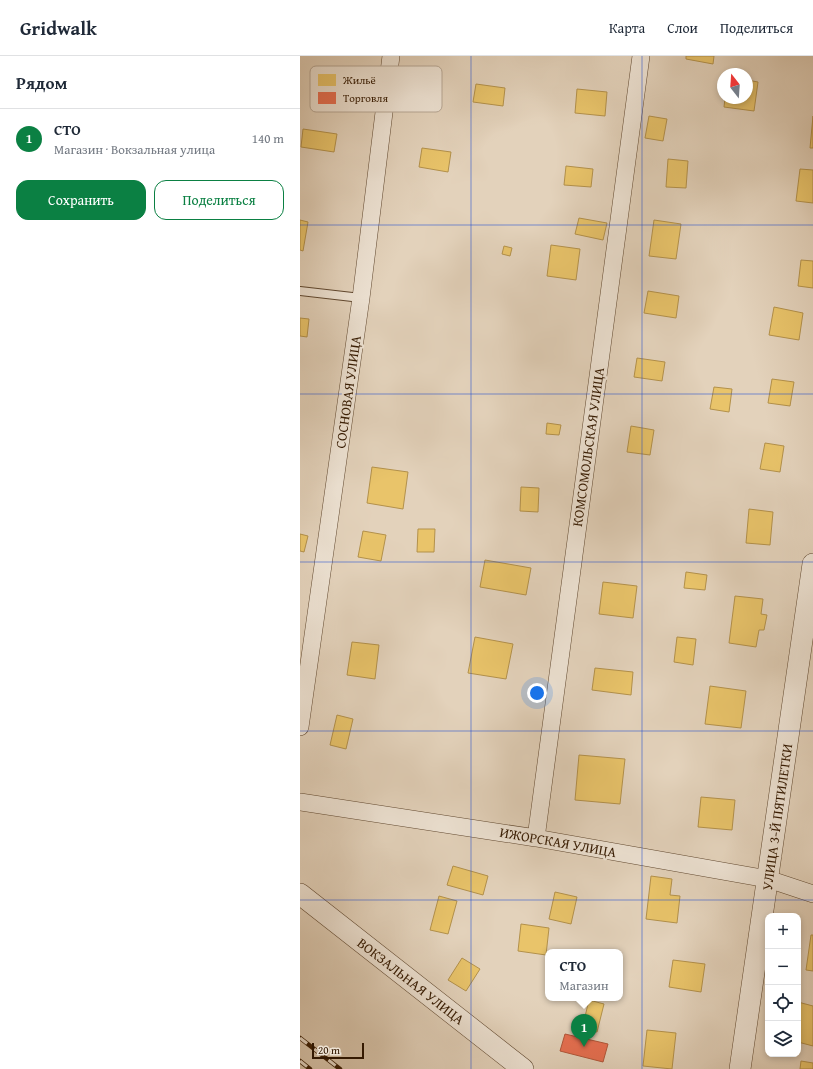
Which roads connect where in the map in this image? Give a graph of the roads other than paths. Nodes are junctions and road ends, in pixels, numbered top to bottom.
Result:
1 (391, 56) edge
2 (641, 56) edge
3 (390, 66) edge
4 (384, 112) edge
5 (300, 291) edge
6 (361, 298) junction
7 (813, 564) edge
8 (300, 727) edge
9 (300, 802) edge
10 (536, 838) junction
11 (768, 878) junction
12 (300, 894) edge
13 (813, 894) edge
14 (523, 1069) edge
15 (740, 1069) edge

1 - 3 street, СОСНОВАЯ УЛИЦА
2 - 10 street, КОМСОМОЛЬСКАЯ УЛИЦА
4 - 6 street, СОСНОВАЯ УЛИЦА
5 - 6 lane
6 - 8 street, СОСНОВАЯ УЛИЦА
7 - 11 street, УЛИЦА 3-Й ПЯТИЛЕТКИ
9 - 10 street, ИЖОРСКАЯ УЛИЦА
10 - 11 street, ИЖОРСКАЯ УЛИЦА
11 - 13 street, ИЖОРСКАЯ УЛИЦА
11 - 15 street, УЛИЦА 3-Й ПЯТИЛЕТКИ
12 - 14 street, ВОКЗАЛЬНАЯ УЛИЦА

